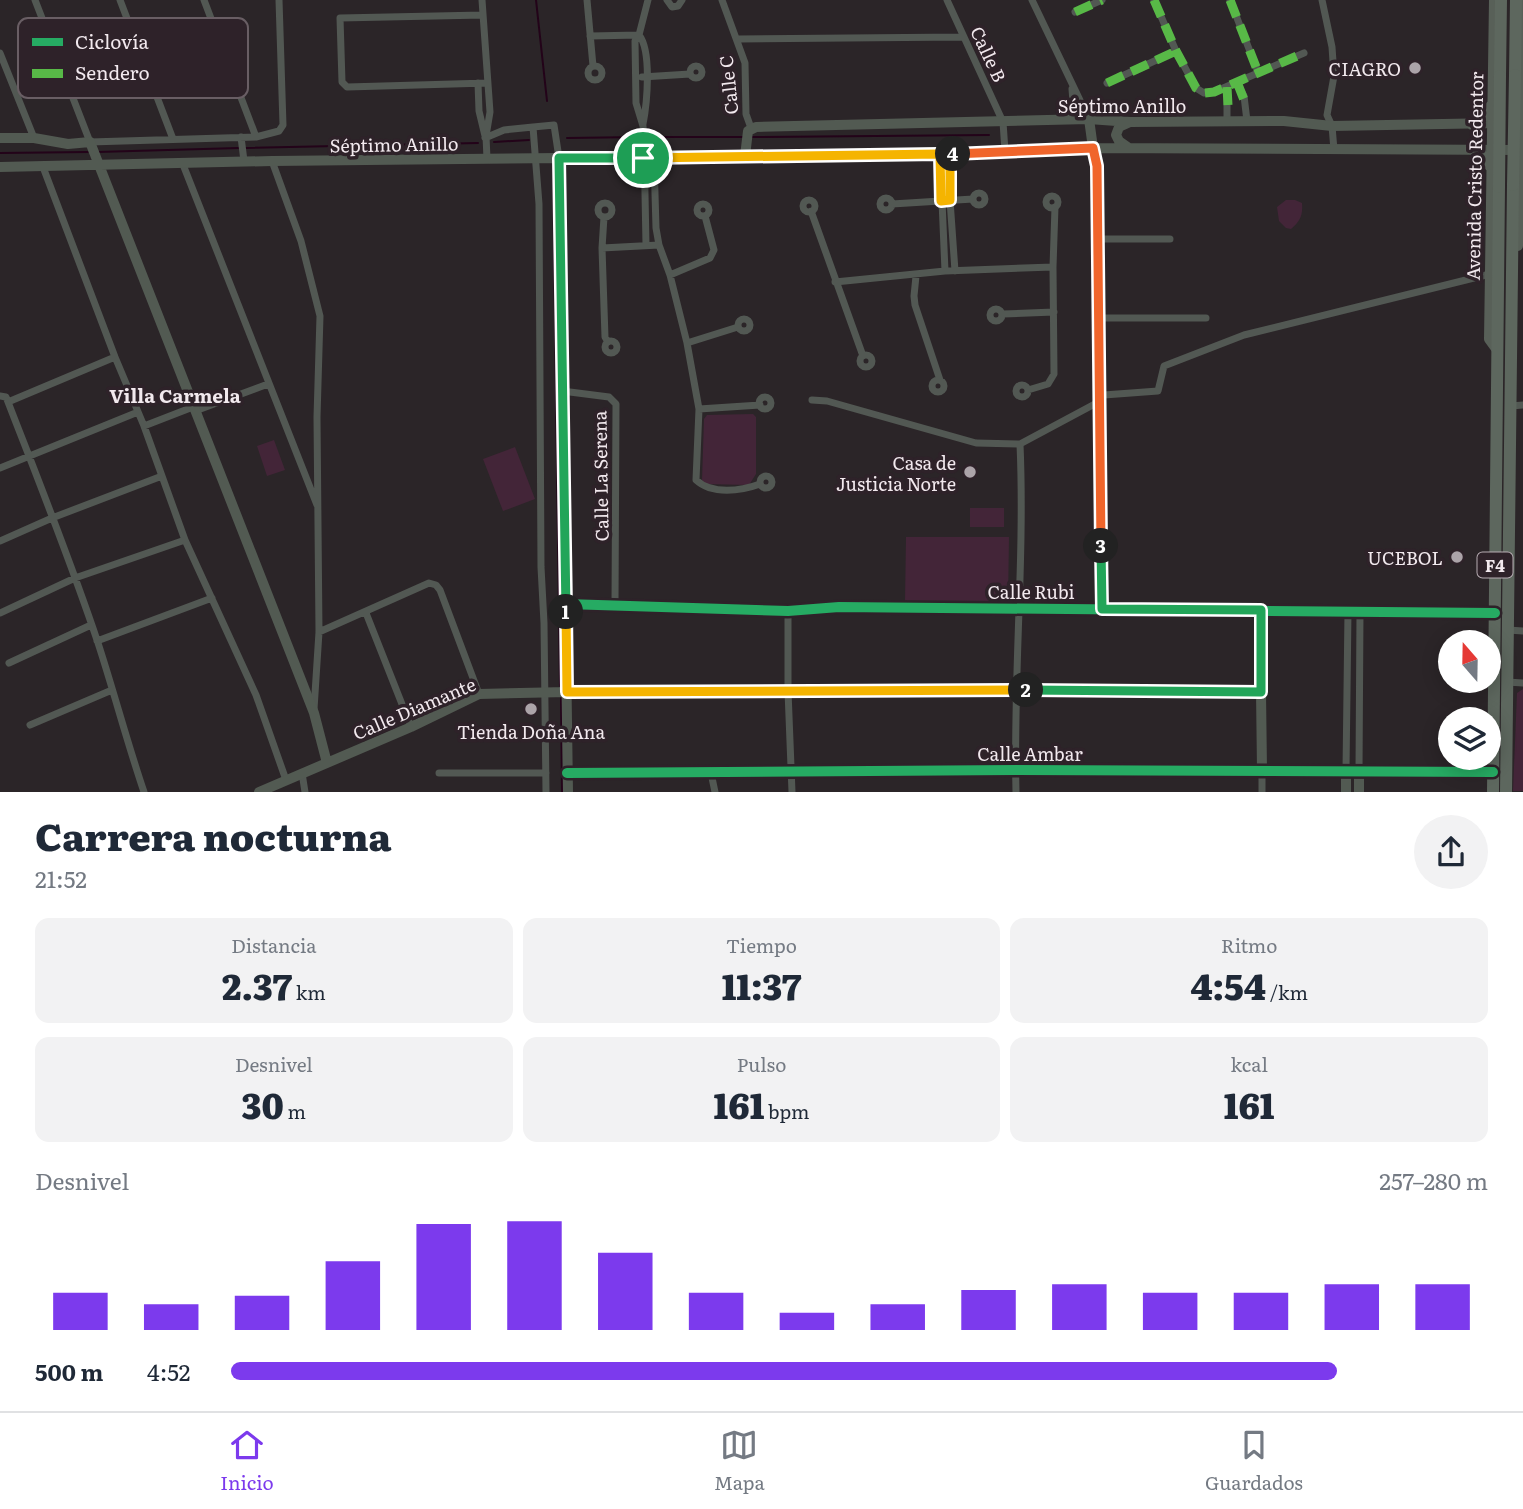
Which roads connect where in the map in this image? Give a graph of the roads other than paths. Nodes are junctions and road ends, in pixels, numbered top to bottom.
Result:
1 (35, 0) edge
2 (120, 0) edge
3 (204, 0) edge
4 (279, 0) edge
5 (482, 0) edge
6 (587, 0) edge
7 (648, 0) edge
8 (667, 0) edge
9 (682, 0) edge
10 (722, 0) edge
11 (947, 0) edge
12 (1032, 0) edge
13 (1102, 0) edge
14 (1154, 0) edge
15 (1231, 0) edge
16 (1322, 0) edge
17 (1494, 0) edge
18 (1501, 0) edge
19 (1516, 0) edge
20 (1523, 0) edge
21 (1075, 12) dead end
22 (483, 15) junction
23 (42, 18) edge
24 (127, 18) edge
25 (211, 18) edge
26 (639, 35) junction
27 (590, 36) junction
28 (962, 37) junction
29 (738, 39) junction
30 (1176, 51) junction
31 (0, 53) edge
32 (1304, 53) dead end
33 (593, 66) dead end
34 (1258, 72) junction
35 (690, 74) dead end
36 (646, 77) junction
37 (635, 78) junction
38 (1237, 82) junction
39 (478, 83) junction
40 (488, 83) junction
41 (1107, 83) dead end
42 (1227, 87) junction
43 (1072, 88) junction
44 (1522, 96) edge
45 (73, 98) edge
46 (157, 98) edge
47 (241, 98) edge
48 (1493, 113) junction
49 (1522, 118) edge
50 (1088, 119) junction
51 (1069, 120) junction
52 (1227, 121) junction
53 (1247, 121) junction
54 (1003, 122) junction
55 (1130, 122) junction
56 (1472, 125) junction
57 (1332, 126) junction
58 (533, 127) junction
59 (643, 128) junction
60 (748, 133) junction
61 (256, 137) junction
62 (486, 137) junction
63 (0, 138) edge
64 (34, 138) junction
65 (173, 139) junction
66 (1093, 148) junction
67 (1129, 148) junction
68 (1492, 148) junction
69 (1470, 149) junction
70 (243, 150) junction
71 (1334, 150) junction
72 (1005, 151) junction
73 (94, 154) junction
74 (945, 154) junction
75 (745, 156) junction
76 (537, 158) junction
77 (559, 158) junction
78 (649, 158) junction
79 (487, 159) junction
80 (272, 161) junction
81 (182, 162) junction
82 (1520, 164) edge
83 (1492, 166) junction
84 (0, 167) edge
85 (43, 167) junction
86 (973, 199) dead end
87 (950, 200) junction
88 (941, 201) junction
89 (892, 204) dead end
90 (1055, 207) dead end
91 (811, 211) dead end
92 (705, 216) dead end
93 (604, 217) dead end
94 (1097, 239) junction
95 (1170, 239) dead end
96 (646, 245) junction
97 (659, 245) junction
98 (601, 248) junction
99 (1521, 252) edge
100 (1053, 267) junction
101 (945, 271) junction
102 (954, 271) junction
103 (1490, 274) junction
104 (670, 275) junction
105 (916, 276) junction
106 (835, 282) junction
107 (1054, 312) junction
108 (1003, 314) dead end
109 (1099, 318) junction
110 (1206, 318) dead end
111 (738, 327) dead end
112 (608, 342) dead end
113 (687, 343) junction
114 (1511, 349) junction
115 (1497, 350) junction
116 (863, 356) dead end
117 (115, 357) junction
118 (940, 380) dead end
119 (268, 384) junction
120 (1028, 390) dead end
121 (562, 391) junction
122 (0, 396) edge
123 (812, 400) dead end
124 (1100, 401) junction
125 (8, 402) junction
126 (760, 405) dead end
127 (1517, 406) edge
128 (194, 409) junction
129 (699, 409) junction
130 (138, 412) junction
131 (144, 426) junction
132 (1020, 444) junction
133 (29, 456) junction
134 (0, 468) edge
135 (162, 476) junction
136 (760, 484) dead end
137 (318, 509) junction
138 (52, 518) junction
139 (185, 540) junction
140 (0, 541) edge
141 (75, 578) junction
142 (212, 598) junction
143 (566, 604) junction
144 (615, 604) junction
145 (1020, 608) junction
146 (1102, 609) junction
147 (1261, 610) junction
148 (788, 611) junction
149 (1348, 611) junction
150 (1360, 611) junction
151 (0, 613) edge
152 (366, 613) junction
153 (1495, 613) junction
154 (91, 625) junction
155 (1508, 630) junction
156 (1523, 631) edge
157 (319, 632) junction
158 (97, 641) junction
159 (9, 663) dead end
160 (1507, 682) junction
161 (1523, 683) edge
162 (112, 690) junction
163 (1016, 690) junction
164 (788, 691) junction
165 (557, 692) junction
166 (1261, 692) junction
167 (479, 694) junction
168 (314, 713) junction
169 (30, 725) dead end
170 (411, 727) junction
171 (327, 763) junction
172 (1262, 770) junction
173 (1016, 771) junction
174 (1346, 771) junction
175 (1359, 771) junction
176 (792, 772) junction
177 (302, 773) junction
178 (439, 773) dead end
179 (546, 773) junction
180 (567, 773) junction
181 (711, 773) junction
182 (286, 780) junction
183 (1499, 786) edge
184 (144, 792) edge
185 (259, 792) edge
186 (305, 792) edge
187 (546, 792) edge
188 (568, 792) edge
189 (715, 792) edge
190 (792, 792) edge
191 (1016, 792) edge
192 (1262, 792) edge
193 (1346, 792) edge
194 (1359, 792) edge

1 - 23 street
2 - 24 street
3 - 25 street
4 - 61 street, Séptimo Anillo
5 - 22 street
6 - 27 street
7 - 26 street
8 - 9 street
10 - 29 street, Calle C
11 - 28 street, Calle B
12 - 43 street
13 - 21 street
14 - 30 street
15 - 34 street
16 - 57 street
17 - 48 main road, Avenida Cristo Redentor
18 - 115 highway, Avenida Cristo Redentor / F4, bridge
19 - 82 highway, F4, bridge
20 - 44 main road
22 - 39 street
22 - 40 street
26 - 27 street
26 - 36 street
26 - 37 street
27 - 33 street
28 - 29 street
28 - 54 street, Calle B
29 - 60 street, Calle C
30 - 41 street
30 - 42 street
31 - 64 street
32 - 34 street
34 - 38 street
35 - 36 street
36 - 37 street
36 - 59 street
37 - 59 street
38 - 42 street
38 - 53 street
39 - 40 street
39 - 62 street
40 - 62 street
42 - 52 street
43 - 50 street
43 - 51 street
44 - 49 main road
45 - 73 street
46 - 65 street
47 - 61 street
48 - 49 main road
48 - 56 main road, Séptimo Anillo
48 - 56 main road
48 - 68 main road, Avenida Cristo Redentor
49 - 82 main road
50 - 51 main road, Séptimo Anillo
50 - 55 main road, Séptimo Anillo
50 - 66 main road
51 - 54 main road, Séptimo Anillo
52 - 53 main road, Séptimo Anillo
52 - 55 main road, Séptimo Anillo
53 - 57 main road, Séptimo Anillo
54 - 60 main road, Séptimo Anillo
54 - 72 street
55 - 67 main road
56 - 57 main road, Séptimo Anillo
57 - 71 street
58 - 62 street
58 - 76 street
58 - 77 street
59 - 78 street
60 - 75 main road
61 - 70 street, Séptimo Anillo
62 - 79 street
63 - 64 main road, Séptimo Anillo
64 - 73 main road, Séptimo Anillo
65 - 70 street, Séptimo Anillo
65 - 73 street, Séptimo Anillo
66 - 67 main road, Séptimo Anillo
66 - 72 main road, Séptimo Anillo
66 - 94 street
67 - 71 main road, Séptimo Anillo
68 - 69 main road, Séptimo Anillo
68 - 82 main road, Séptimo Anillo
68 - 83 main road, Avenida Cristo Redentor
69 - 71 main road, Séptimo Anillo
69 - 83 main road
70 - 80 main road, Séptimo Anillo
70 - 81 main road, Séptimo Anillo
72 - 74 main road, Séptimo Anillo
73 - 81 main road, Séptimo Anillo
73 - 85 main road, Séptimo Anillo
73 - 128 main road
74 - 75 main road, Séptimo Anillo
74 - 87 street
74 - 88 street
75 - 78 main road, Séptimo Anillo
76 - 77 main road, Séptimo Anillo
76 - 79 main road, Séptimo Anillo
76 - 165 street
77 - 78 main road, Séptimo Anillo
77 - 121 main road
78 - 96 street
78 - 97 street
79 - 80 main road, Séptimo Anillo
80 - 137 street
81 - 119 street
82 - 83 main road
82 - 99 main road
82 - 114 highway, F4
83 - 103 main road, Avenida Cristo Redentor
84 - 85 main road, Séptimo Anillo
85 - 117 street
86 - 87 street
87 - 88 street
87 - 102 street
88 - 89 street
88 - 101 street
90 - 100 street
91 - 106 street
92 - 104 street
93 - 98 street
94 - 95 street
94 - 109 street
96 - 97 street
96 - 98 street
97 - 104 street
98 - 112 street
99 - 114 main road
100 - 102 street
100 - 107 street
101 - 102 street
101 - 105 street
103 - 115 main road, Avenida Cristo Redentor
103 - 124 street
104 - 113 street
105 - 106 street
105 - 118 street
106 - 116 street
107 - 108 street
107 - 120 street
109 - 110 street
109 - 124 street
111 - 113 street
113 - 129 street
114 - 127 highway, F4
115 - 153 highway, Avenida Cristo Redentor / F4
117 - 125 street
117 - 130 street
119 - 128 street
119 - 137 street
121 - 143 main road
121 - 144 street, Calle La Serena
122 - 125 street
123 - 132 street
124 - 132 street
124 - 146 street
125 - 133 street
126 - 129 street
127 - 155 highway, F4
128 - 131 street
128 - 168 main road
129 - 136 street
130 - 131 street
130 - 133 street
131 - 135 street
132 - 145 street
133 - 134 street
133 - 138 street
135 - 138 street
135 - 139 street
137 - 157 street
138 - 140 street
138 - 141 street
139 - 141 street
139 - 142 street
141 - 151 street
141 - 154 street
142 - 158 street
142 - 182 street
143 - 144 street, Calle Rubi
143 - 165 main road
144 - 148 street, Calle Rubi
145 - 146 street, Calle Rubi
145 - 148 street, Calle Rubi
145 - 163 street
146 - 147 street, Calle Rubi
147 - 149 street, Calle Rubi
147 - 166 street
148 - 164 street
149 - 150 street, Calle Rubi
149 - 174 street
150 - 153 street, Calle Rubi
150 - 175 street
152 - 157 street
152 - 167 street
152 - 170 street
153 - 183 highway, Avenida Cristo Redentor / F4
154 - 158 street
154 - 159 street
155 - 156 street
155 - 160 highway, F4
157 - 168 street
158 - 162 street
160 - 161 street
160 - 183 highway, F4
162 - 169 street
162 - 184 street
163 - 164 main road, Calle Diamante
163 - 166 main road, Calle Diamante
163 - 173 street
164 - 165 main road, Calle Diamante
164 - 176 street
165 - 167 main road, Calle Diamante
165 - 179 street
165 - 180 main road
166 - 172 main road
167 - 170 main road, Calle Diamante
168 - 171 main road
170 - 171 main road, Calle Diamante
171 - 177 main road, Calle Diamante
172 - 173 street, Calle Ambar
172 - 174 main road, Calle Ambar
172 - 192 street
173 - 176 street, Calle Ambar
173 - 191 street
174 - 175 main road, Calle Ambar
174 - 193 main road
175 - 183 main road, Calle Ambar
175 - 194 main road
176 - 181 street, Calle Ambar
176 - 190 street
177 - 182 main road, Calle Diamante
177 - 186 street
178 - 179 street
179 - 187 street
180 - 181 street, Calle Ambar
180 - 188 main road
181 - 189 street
182 - 185 main road, Calle Diamante

